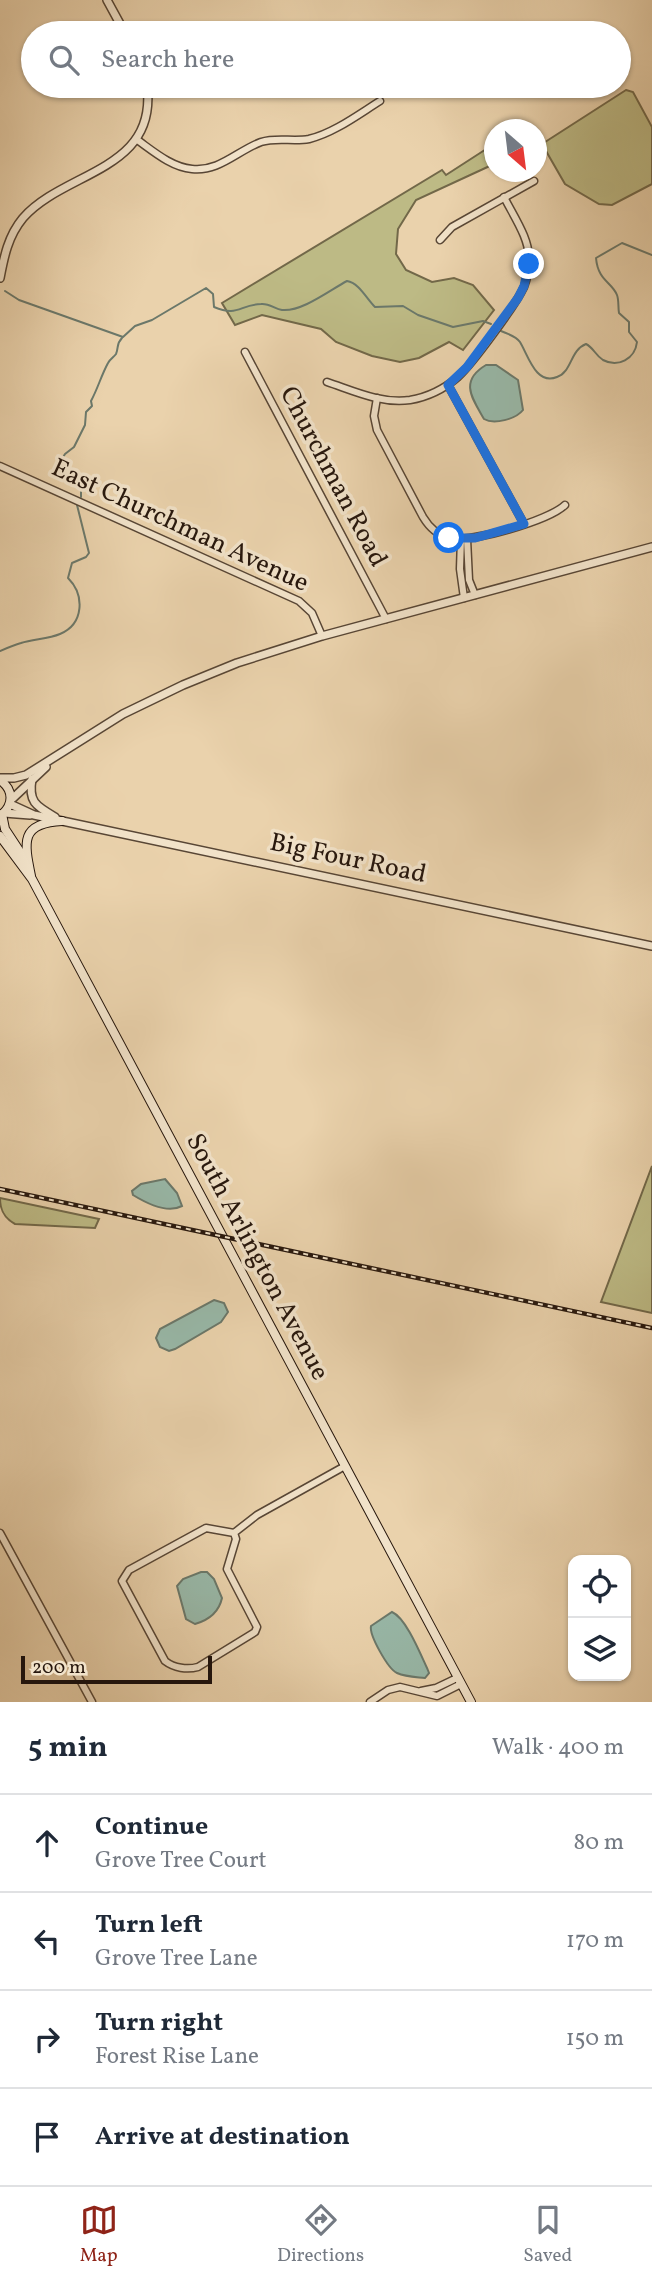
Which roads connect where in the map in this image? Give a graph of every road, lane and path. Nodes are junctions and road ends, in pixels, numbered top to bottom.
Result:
1 (107, 0) edge
2 (118, 21) edge
3 (147, 98) edge
4 (380, 101) dead end
5 (136, 139) junction
6 (532, 182) edge
7 (504, 197) junction
8 (440, 240) dead end
9 (0, 278) edge
10 (245, 352) dead end
11 (327, 382) dead end
12 (448, 385) junction
13 (377, 398) junction
14 (0, 466) edge
15 (565, 505) dead end
16 (524, 524) junction
17 (464, 539) junction
18 (652, 547) edge
19 (475, 596) junction
20 (464, 598) junction
21 (386, 620) junction
22 (322, 636) junction
23 (85, 736) junction
24 (0, 779) edge
25 (33, 779) junction
26 (11, 802) junction
27 (2, 815) edge
28 (34, 815) junction
29 (62, 821) junction
30 (0, 836) edge
31 (29, 866) junction
32 (32, 879) junction
33 (652, 946) edge
34 (345, 1466) junction
35 (0, 1533) edge
36 (234, 1534) junction
37 (459, 1681) junction
38 (92, 1702) edge
39 (370, 1702) edge
40 (471, 1702) edge

1 - 2 street
3 - 5 street
4 - 5 street
5 - 9 street
6 - 7 street
7 - 8 street
7 - 12 street
10 - 21 street, Churchman Road
11 - 13 street
12 - 13 street
12 - 16 street
13 - 17 street
14 - 22 street, East Churchman Avenue
15 - 16 street
16 - 17 street
17 - 19 street
17 - 20 street
18 - 19 street
19 - 20 street
20 - 21 street
21 - 22 street
22 - 23 street
23 - 24 street
23 - 25 street
24 - 26 main road
25 - 26 street
25 - 29 street
26 - 27 main road
26 - 28 street, Big Four Road
27 - 28 street, Big Four Road
27 - 31 main road
28 - 29 street, Big Four Road
29 - 31 main road
29 - 33 street, Big Four Road
30 - 32 main road, South Arlington Avenue
31 - 32 main road
32 - 34 main road, South Arlington Avenue
34 - 36 street
34 - 37 main road, South Arlington Avenue
35 - 38 street
36 - 36 street
37 - 39 street
37 - 40 main road, South Arlington Avenue

